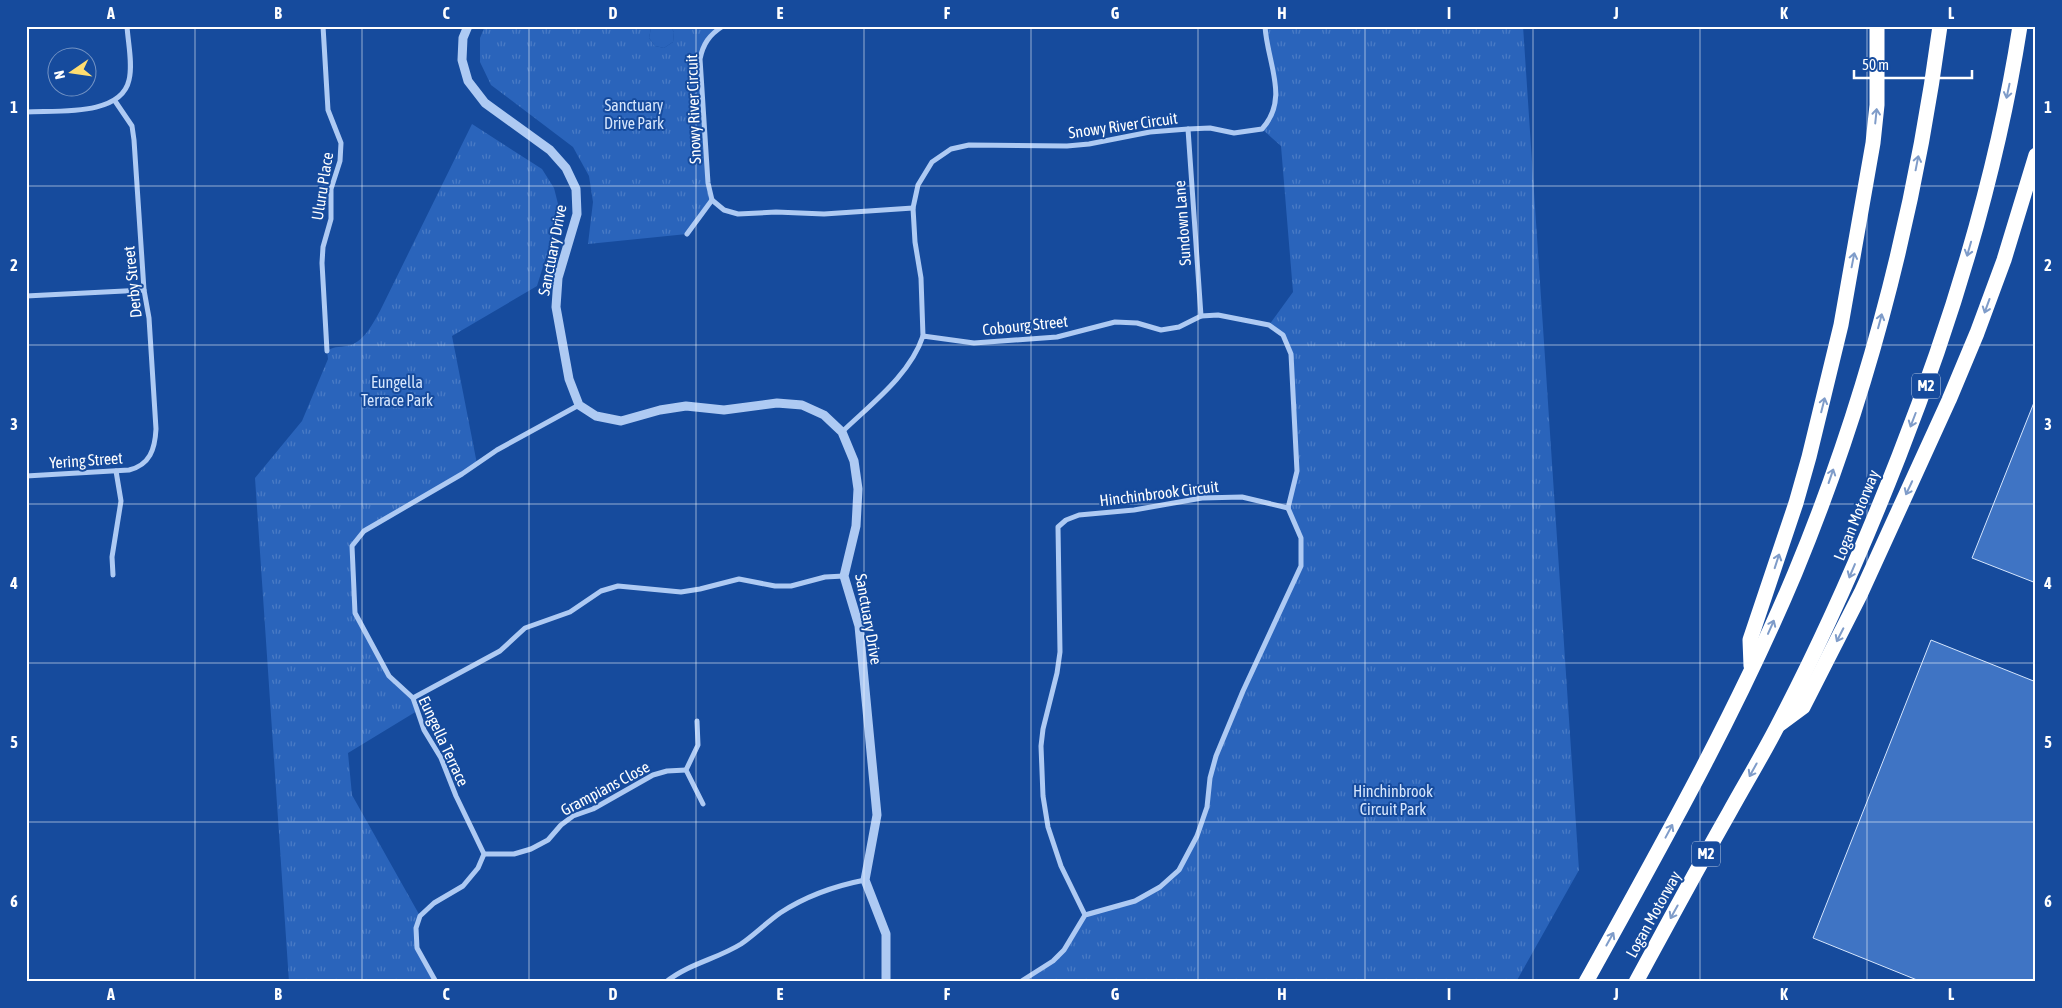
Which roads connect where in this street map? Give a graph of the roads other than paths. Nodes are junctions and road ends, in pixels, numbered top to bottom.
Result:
1 (127, 26) edge
2 (323, 26) edge
3 (468, 26) edge
4 (723, 26) edge
5 (1264, 26) edge
6 (1877, 26) edge
7 (1940, 26) edge
8 (2020, 26) edge
9 (115, 101) junction
10 (26, 112) edge
11 (1188, 129) junction
12 (2036, 155) edge
13 (712, 200) junction
14 (913, 208) junction
15 (687, 234) dead end
16 (144, 290) junction
17 (26, 296) edge
18 (1201, 316) junction
19 (922, 336) junction
20 (327, 351) dead end
21 (579, 405) junction
22 (842, 432) junction
23 (146, 462) joint
24 (116, 471) junction
25 (26, 476) edge
26 (1288, 508) junction
27 (113, 575) dead end
28 (844, 576) junction
29 (1751, 671) junction
30 (413, 698) junction
31 (697, 721) dead end
32 (1777, 727) junction
33 (686, 770) junction
34 (703, 804) dead end
35 (484, 854) junction
36 (865, 880) junction
37 (1085, 915) junction
38 (436, 982) edge
39 (666, 982) edge
40 (886, 982) edge
41 (1020, 982) edge
42 (1586, 982) edge
43 (1636, 982) edge

1 - 9 street
2 - 20 street, Uluru Place
3 - 21 street, Sanctuary Drive
4 - 13 street, Snowy River Circuit
5 - 11 street, Snowy River Circuit
29 -> 6 highway
29 -> 7 highway, Logan Motorway
8 -> 32 highway, Logan Motorway / M2
9 - 10 street
9 - 16 street, Derby Street
11 - 14 street, Snowy River Circuit
11 - 18 street, Sundown Lane
12 -> 32 highway
13 - 14 street
13 - 15 street
14 - 19 street, Snowy River Circuit
16 - 17 street
16 - 23 street, Derby Street
18 - 19 street, Cobourg Street
18 - 26 street, Cobourg Street
19 - 22 street
21 - 22 street, Sanctuary Drive
21 - 30 street, Eungella Terrace
22 - 28 street, Sanctuary Drive
23 - 24 street, Yering Street
24 - 25 street, Yering Street
24 - 27 street
26 - 37 street
26 - 37 street, Hinchinbrook Circuit
28 - 30 street
28 - 36 street, Sanctuary Drive
42 -> 29 highway, Logan Motorway
30 - 35 street, Eungella Terrace
31 - 33 street
32 -> 43 highway, Logan Motorway / M2
33 - 34 street
33 - 35 street, Grampians Close
35 - 38 street
36 - 39 street
36 - 40 street
37 - 41 street

